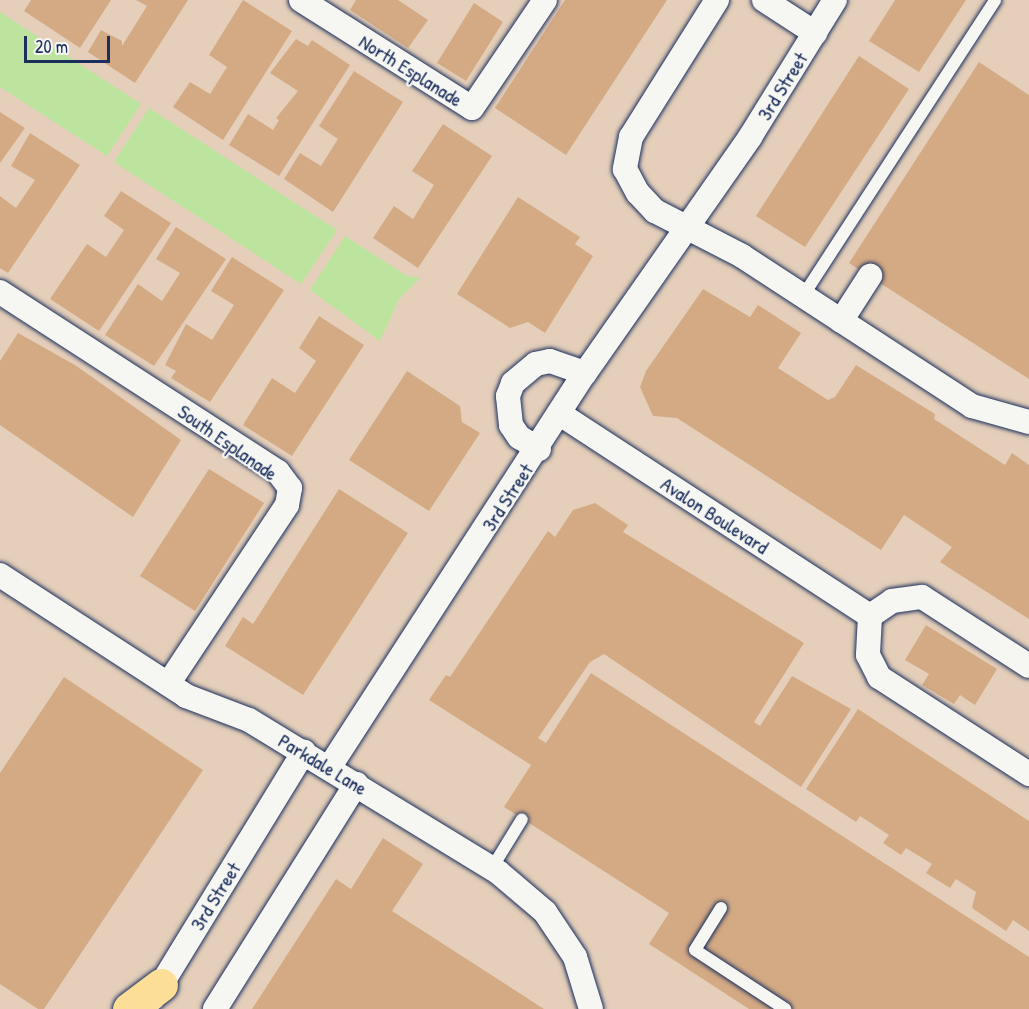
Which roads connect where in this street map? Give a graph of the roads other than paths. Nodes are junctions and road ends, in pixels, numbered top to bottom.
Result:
1 (302, 0) edge
2 (545, 0) edge
3 (717, 0) edge
4 (764, 0) edge
5 (835, 0) edge
6 (995, 0) edge
7 (815, 33) junction
8 (686, 228) junction
9 (870, 276) dead end
10 (0, 292) edge
11 (803, 296) junction
12 (841, 321) junction
13 (585, 373) junction
14 (560, 414) junction
15 (1029, 422) edge
16 (538, 448) junction
17 (0, 575) edge
18 (870, 616) junction
19 (1029, 666) edge
20 (168, 684) junction
21 (304, 752) junction
22 (329, 768) junction
23 (1029, 774) edge
24 (356, 784) junction
25 (522, 819) dead end
26 (492, 868) junction
27 (721, 908) dead end
28 (153, 997) edge
29 (129, 1009) edge
30 (215, 1009) edge
31 (591, 1009) edge
32 (785, 1009) edge

1 - 2 street, North Esplanade
3 - 8 street
4 - 7 street
5 - 7 street, 3rd Street
6 - 11 lane
7 - 8 street, 3rd Street
8 - 11 street
8 - 13 street, 3rd Street
9 - 12 street
10 - 20 street, South Esplanade
11 - 12 street
12 - 15 street
13 - 14 street, 3rd Street
13 - 16 street
14 - 16 street, 3rd Street
14 - 18 street, Avalon Boulevard
16 - 22 street, 3rd Street
17 - 20 street, Parkdale Lane
18 - 19 street
18 - 23 street
20 - 21 street, Parkdale Lane
21 - 22 street, Parkdale Lane
21 - 28 street, 3rd Street
22 - 24 street, Parkdale Lane
24 - 26 street, Parkdale Lane
24 - 30 street
25 - 26 lane
26 - 31 street, Parkdale Lane
27 - 32 lane
28 - 29 highway

